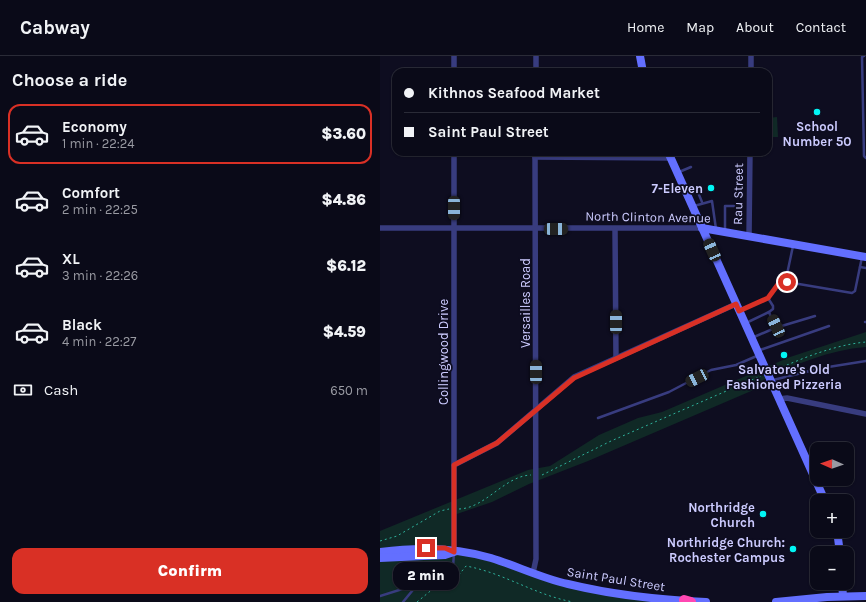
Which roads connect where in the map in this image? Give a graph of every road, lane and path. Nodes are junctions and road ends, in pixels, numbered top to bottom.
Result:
1 (454, 56) edge
2 (536, 56) edge
3 (640, 56) edge
4 (751, 56) edge
5 (864, 56) edge
6 (454, 68) edge
7 (536, 68) edge
8 (642, 68) edge
9 (751, 68) edge
10 (454, 156) edge
11 (535, 156) edge
12 (669, 156) edge
13 (750, 156) edge
14 (866, 158) edge
15 (691, 167) dead end
16 (677, 173) junction
17 (697, 190) dead end
18 (702, 202) junction
19 (734, 206) dead end
20 (692, 207) junction
21 (380, 228) edge
22 (702, 228) junction
23 (454, 229) junction
24 (536, 229) junction
25 (615, 229) junction
26 (716, 230) junction
27 (725, 231) junction
28 (749, 236) junction
29 (794, 243) junction
30 (864, 257) edge
31 (860, 267) junction
32 (866, 268) edge
33 (786, 280) junction
34 (768, 298) junction
35 (738, 308) junction
36 (768, 312) junction
37 (815, 316) dead end
38 (745, 323) junction
39 (829, 326) dead end
40 (776, 328) junction
41 (752, 338) junction
42 (866, 342) edge
43 (758, 353) junction
44 (616, 358) junction
45 (866, 361) edge
46 (772, 372) dead end
47 (762, 376) dead end
48 (771, 381) junction
49 (779, 399) junction
50 (536, 409) junction
51 (866, 414) edge
52 (598, 418) dead end
53 (454, 465) junction
54 (536, 475) junction
55 (822, 494) edge
56 (455, 509) junction
57 (380, 541) edge
58 (380, 552) edge
59 (454, 552) junction
60 (380, 558) edge
61 (533, 573) junction
62 (418, 585) junction
63 (843, 590) edge
64 (380, 596) edge
65 (843, 596) junction
66 (866, 596) edge
67 (688, 601) edge
68 (403, 602) edge
69 (417, 602) edge
70 (572, 602) edge
71 (706, 602) edge
72 (776, 602) edge

1 - 6 street
2 - 7 street
3 - 8 main road
4 - 9 street
5 - 14 lane
10 - 23 street, Collingwood Drive
11 - 24 street, Versailles Road
12 - 16 main road
13 - 28 street, Rau Street
15 - 16 lane
16 - 20 main road
17 - 18 lane
18 - 20 lane
18 - 26 lane
19 - 27 lane
20 - 22 main road
21 - 23 street, North Clinton Avenue
22 - 25 street, North Clinton Avenue
22 - 26 main road, North Clinton Avenue
22 - 35 main road
23 - 24 street, North Clinton Avenue
23 - 53 street, Collingwood Drive
24 - 25 street, North Clinton Avenue
24 - 50 street, Versailles Road
25 - 44 street
26 - 27 main road, North Clinton Avenue
27 - 28 main road, North Clinton Avenue
28 - 29 main road, North Clinton Avenue
29 - 30 main road, North Clinton Avenue
29 - 33 lane
30 - 31 lane
31 - 32 lane
31 - 33 lane
33 - 34 lane
34 - 35 lane
34 - 36 lane
35 - 38 main road
35 - 44 street
36 - 38 lane
36 - 40 lane
37 - 40 lane
38 - 41 main road
39 - 43 lane
40 - 41 lane
41 - 43 main road
42 - 46 path
43 - 48 main road
43 - 52 lane
44 - 50 street
45 - 48 lane
47 - 54 path
48 - 49 main road
49 - 51 street
49 - 55 main road
50 - 53 street
50 - 54 street, Versailles Road
53 - 56 street, Collingwood Drive
54 - 56 path
54 - 61 street, Versailles Road
56 - 57 path
56 - 59 street, Collingwood Drive
58 - 59 main road, Saint Paul Street
59 - 60 main road, Saint Paul Street
59 - 61 main road, Saint Paul Street
59 - 62 lane
61 - 67 main road, Saint Paul Street
62 - 64 lane
62 - 68 lane
63 - 65 main road
65 - 66 main road
65 - 72 main road
67 - 71 main road, Saint Paul Street
69 - 70 path

